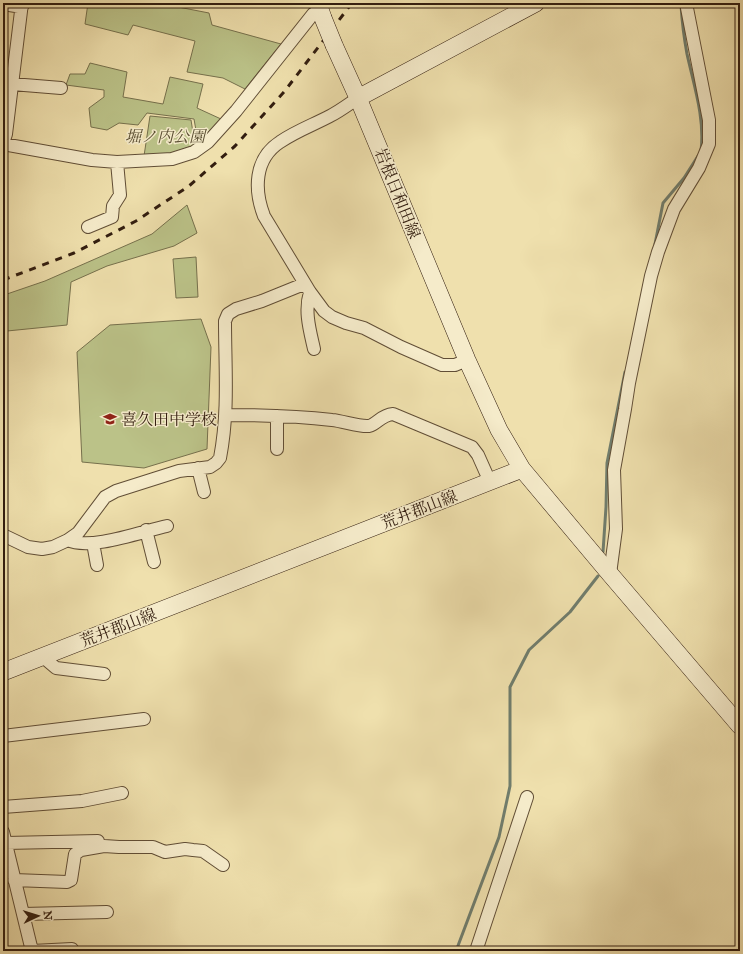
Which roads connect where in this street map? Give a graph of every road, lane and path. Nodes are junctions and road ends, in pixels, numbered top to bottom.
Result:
1 (536, 3) edge
2 (686, 3) edge
3 (3, 4) edge
4 (22, 5) edge
5 (320, 11) edge
6 (12, 84) junction
7 (61, 88) dead end
8 (358, 98) junction
9 (3, 144) edge
10 (117, 162) junction
11 (88, 227) dead end
12 (307, 288) junction
13 (314, 349) dead end
14 (467, 360) junction
15 (226, 415) junction
16 (277, 416) junction
17 (277, 449) dead end
18 (198, 468) junction
19 (522, 469) junction
20 (490, 482) junction
21 (204, 492) dead end
22 (167, 526) dead end
23 (146, 530) junction
24 (3, 535) edge
25 (68, 540) junction
26 (93, 543) junction
27 (154, 562) dead end
28 (97, 565) dead end
29 (610, 574) junction
30 (43, 656) junction
31 (3, 672) edge
32 (104, 674) dead end
33 (144, 719) dead end
34 (740, 726) edge
35 (3, 736) edge
36 (122, 793) dead end
37 (527, 797) dead end
38 (3, 807) edge
39 (4, 838) edge
40 (107, 840) dead end
41 (223, 866) dead end
42 (14, 880) junction
43 (108, 912) dead end
44 (23, 914) junction
45 (72, 949) dead end
46 (476, 951) edge

1 - 8 main road
2 - 29 street
3 - 4 street
4 - 6 street
5 - 8 main road, 岩根日和田線, bridge
5 - 10 street
6 - 7 street
6 - 9 street
8 - 12 street
8 - 14 main road, 岩根日和田線
9 - 10 street
10 - 11 street
12 - 13 street
12 - 14 street
12 - 15 street
14 - 19 main road, 岩根日和田線
15 - 16 street
15 - 18 street
16 - 17 street
16 - 20 street
18 - 21 street
18 - 25 street
19 - 20 main road, 荒井郡山線
19 - 29 main road
20 - 30 main road, 荒井郡山線
22 - 23 street
23 - 26 street
23 - 27 street
24 - 25 street
25 - 26 street
26 - 28 street
29 - 34 main road
30 - 31 main road, 荒井郡山線
30 - 32 street
33 - 35 street
36 - 38 street
37 - 46 street
39 - 40 street
39 - 42 street
41 - 42 street
42 - 44 street
43 - 44 street
44 - 45 street

